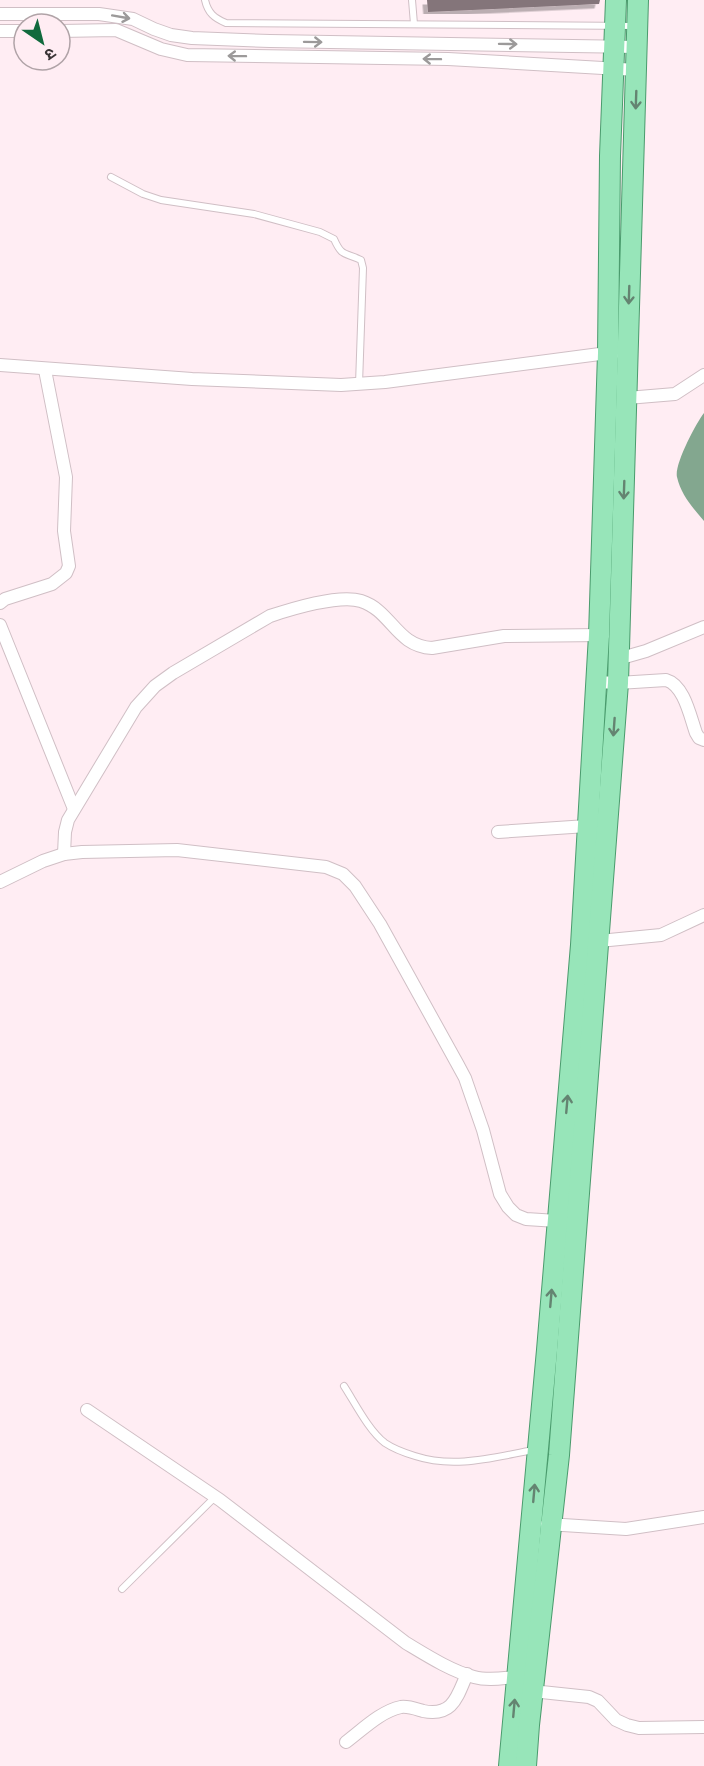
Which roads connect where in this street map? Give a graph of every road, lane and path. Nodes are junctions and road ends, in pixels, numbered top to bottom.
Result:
1 (99, 0) edge
2 (205, 0) edge
3 (412, 0) edge
4 (616, 0) edge
5 (638, 0) edge
6 (72, 14) edge
7 (99, 14) junction
8 (143, 24) junction
9 (414, 24) junction
10 (615, 26) junction
11 (638, 26) junction
12 (98, 30) junction
13 (72, 31) edge
14 (137, 38) junction
15 (614, 47) junction
16 (637, 47) junction
17 (614, 69) junction
18 (637, 70) junction
19 (111, 177) dead end
20 (628, 351) junction
21 (608, 353) junction
22 (0, 365) edge
23 (45, 370) junction
24 (704, 375) edge
25 (359, 384) junction
26 (627, 398) junction
27 (0, 603) edge
28 (0, 625) edge
29 (704, 627) edge
30 (619, 634) junction
31 (599, 635) junction
32 (618, 659) junction
33 (596, 682) junction
34 (618, 682) junction
35 (704, 740) edge
36 (74, 809) junction
37 (587, 826) junction
38 (498, 832) dead end
39 (63, 854) junction
40 (0, 882) edge
41 (704, 915) edge
42 (598, 941) junction
43 (557, 1221) junction
44 (555, 1363) junction
45 (344, 1386) dead end
46 (87, 1410) dead end
47 (538, 1449) junction
48 (215, 1497) junction
49 (704, 1517) edge
50 (531, 1523) junction
51 (551, 1525) junction
52 (122, 1589) dead end
53 (467, 1674) junction
54 (517, 1677) junction
55 (532, 1690) junction
56 (704, 1727) edge
57 (346, 1742) dead end
58 (509, 1766) edge
59 (526, 1766) edge

1 - 7 street
2 - 9 lane
3 - 9 lane
4 - 10 main road
5 - 11 main road
6 - 7 street
7 -> 8 street
7 - 12 street
8 - 14 street
8 -> 15 street
9 - 10 lane
10 - 11 lane
10 - 15 main road
11 - 16 main road
12 - 13 street
12 - 14 street
17 -> 14 street
15 - 16 street
15 - 17 main road
16 - 18 main road
17 - 18 street
17 - 21 main road
18 -> 20 main road
19 - 25 lane
20 - 21 street
20 - 26 main road
21 - 25 street
21 - 31 main road
22 - 23 street
23 - 25 street
23 - 27 street
24 - 26 street
26 -> 30 main road
28 - 36 street
29 - 32 street
30 - 31 street
30 - 32 main road
31 - 33 main road
31 - 36 street
32 - 34 main road
33 - 34 street
33 - 37 main road
34 - 35 street
34 -> 42 main road
36 - 39 street
37 - 38 street
43 -> 37 main road
39 - 40 street
39 - 43 street
41 - 42 street
42 - 44 main road
44 -> 43 main road
44 - 47 main road
44 - 51 main road
45 - 47 lane
46 - 48 street
50 -> 47 main road
48 - 52 lane
48 - 53 street
49 - 51 street
50 - 51 street
50 - 54 main road
51 - 55 main road
53 - 54 street
53 - 57 street
58 -> 54 main road
55 - 56 street
55 - 59 main road

